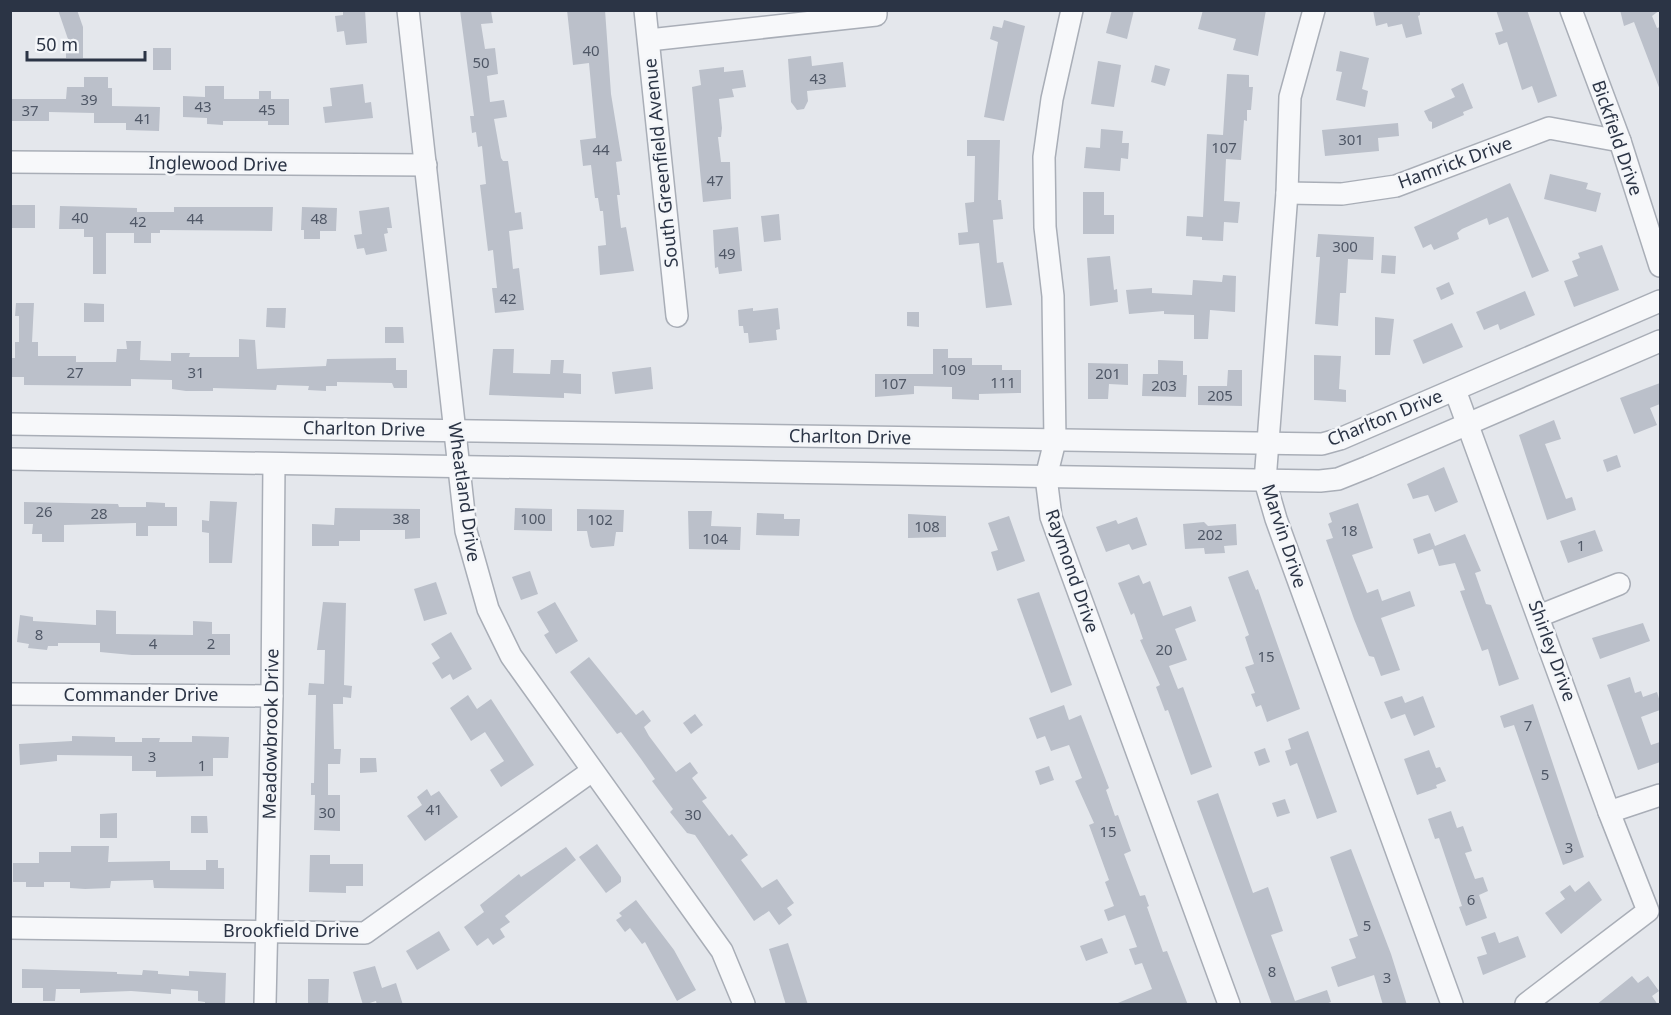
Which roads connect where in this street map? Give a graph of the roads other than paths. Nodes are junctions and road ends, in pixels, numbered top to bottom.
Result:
1 (408, 10) edge
2 (645, 10) edge
3 (876, 10) edge
4 (1072, 10) edge
5 (1314, 10) edge
6 (1571, 10) edge
7 (649, 40) junction
8 (1620, 141) junction
9 (10, 162) edge
10 (426, 165) junction
11 (1287, 193) junction
12 (1660, 266) edge
13 (1660, 301) edge
14 (677, 316) dead end
15 (1660, 341) edge
16 (1455, 390) junction
17 (10, 424) edge
18 (1470, 424) junction
19 (454, 430) junction
20 (1055, 441) junction
21 (1266, 444) junction
22 (10, 459) edge
23 (274, 464) junction
24 (458, 468) junction
25 (1046, 477) junction
26 (1265, 481) junction
27 (1618, 584) dead end
28 (1539, 616) junction
29 (10, 694) edge
30 (272, 696) junction
31 (592, 771) junction
32 (1660, 795) edge
33 (1609, 812) junction
34 (10, 928) edge
35 (267, 932) junction
36 (265, 1005) edge
37 (744, 1005) edge
38 (1229, 1005) edge
39 (1452, 1005) edge
40 (1526, 1005) edge

1 - 10 street, Wheatland Drive
2 - 7 street, South Greenfield Avenue
3 - 7 street
4 - 20 street, Raymond Drive
5 - 11 street, Marvin Drive
6 - 8 street, Bickfield Drive
7 - 14 street, South Greenfield Avenue
8 - 11 street, Hamrick Drive
8 - 12 street, Bickfield Drive
9 - 10 street, Inglewood Drive
10 - 19 street, Wheatland Drive
11 - 21 street, Marvin Drive
13 - 16 street, Charlton Drive
15 - 18 street, Charlton Drive
16 - 18 street, Shirley Drive
16 - 21 street, Charlton Drive
17 - 19 street, Charlton Drive
18 - 26 street, Charlton Drive
18 - 28 street, Shirley Drive
19 - 20 street, Charlton Drive
19 - 24 street, Wheatland Drive
20 - 21 street, Charlton Drive
20 - 25 street, Raymond Drive
21 - 26 street, Marvin Drive
22 - 23 street, Charlton Drive
23 - 24 street, Charlton Drive
23 - 30 street, Meadowbrook Drive
24 - 25 street, Charlton Drive
24 - 31 street, Wheatland Drive
25 - 26 street, Charlton Drive
25 - 38 street, Raymond Drive
26 - 39 street, Marvin Drive
27 - 28 street
28 - 33 street, Shirley Drive
29 - 30 street, Commander Drive
30 - 35 street, Meadowbrook Drive
31 - 35 street, Brookfield Drive
31 - 37 street, Wheatland Drive
32 - 33 street
33 - 40 street, Shirley Drive
34 - 35 street, Brookfield Drive
35 - 36 street, Meadowbrook Drive

